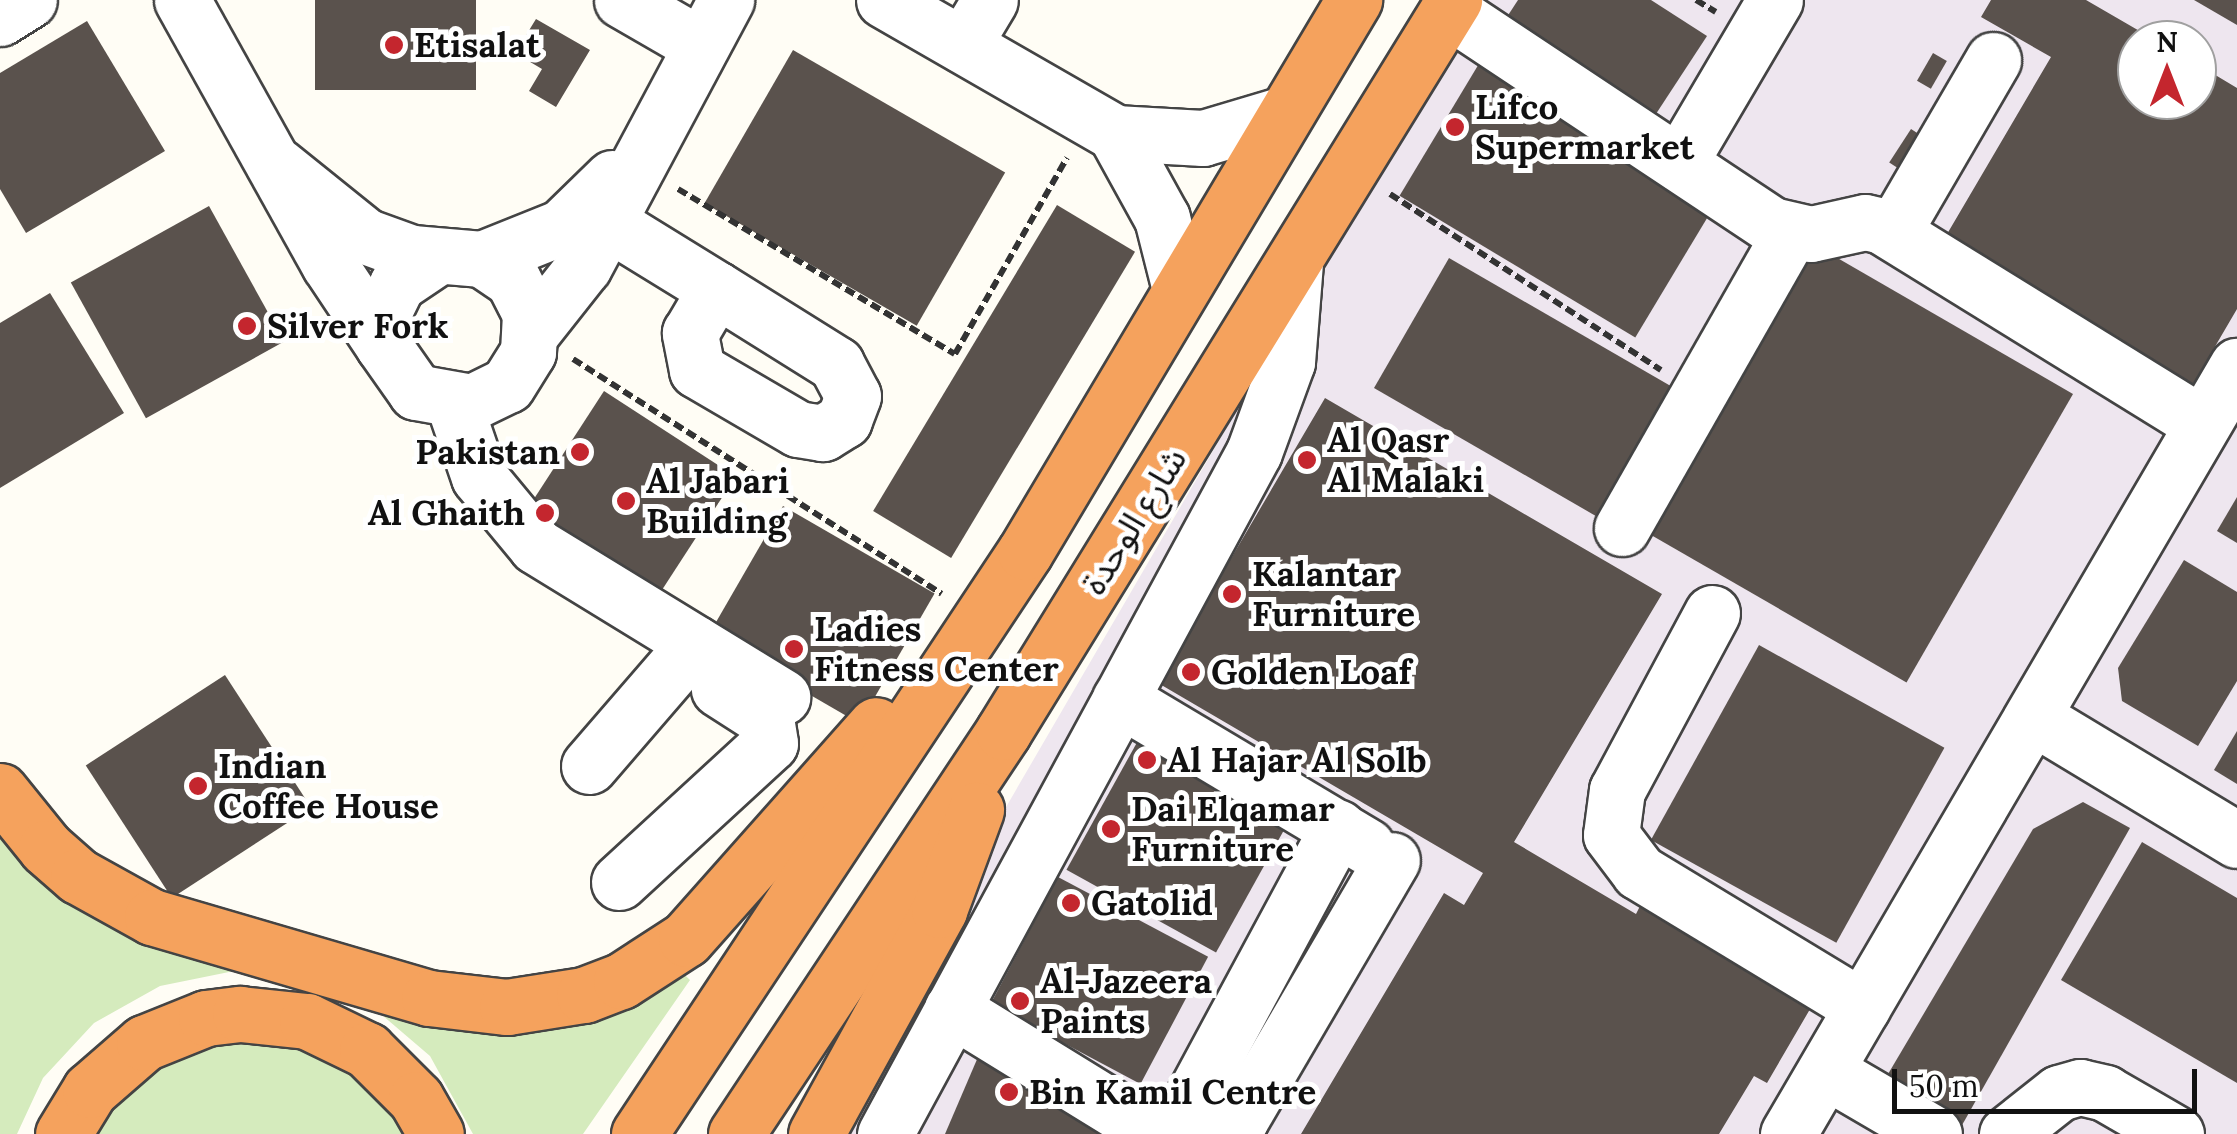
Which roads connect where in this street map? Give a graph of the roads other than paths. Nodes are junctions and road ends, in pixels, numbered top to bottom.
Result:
1 (29, 0) edge
2 (182, 0) edge
3 (622, 0) edge
4 (884, 0) edge
5 (1354, 0) edge
6 (1775, 0) edge
7 (1451, 5) edge
8 (0, 18) edge
9 (713, 22) edge
10 (976, 23) edge
11 (1993, 60) dead end
12 (1284, 114) junction
13 (1102, 125) junction
14 (643, 149) junction
15 (1679, 163) junction
16 (278, 166) junction
17 (606, 222) junction
18 (1790, 232) junction
19 (1893, 232) junction
20 (460, 258) junction
21 (1295, 262) junction
22 (716, 289) dead end
23 (1180, 289) junction
24 (531, 333) junction
25 (383, 345) junction
26 (2237, 366) edge
27 (454, 404) junction
28 (2202, 424) junction
29 (1622, 528) dead end
30 (1025, 552) junction
31 (1712, 613) dead end
32 (687, 654) junction
33 (782, 697) dead end
34 (1120, 699) junction
35 (2033, 717) junction
36 (1003, 732) junction
37 (589, 766) dead end
38 (0, 791) edge
39 (1338, 828) junction
40 (2237, 840) edge
41 (619, 882) dead end
42 (1862, 1007) junction
43 (952, 1009) junction
44 (1808, 1102) edge
45 (1169, 1130) edge
46 (63, 1134) edge
47 (436, 1134) edge
48 (640, 1134) edge
49 (736, 1134) edge
50 (816, 1134) edge
51 (885, 1134) edge
52 (1867, 1134) edge
53 (1934, 1134) edge
54 (2007, 1134) edge
55 (2176, 1134) edge

1 - 8 street
2 - 16 street
3 - 9 street
4 - 10 street
5 - 12 highway
6 - 15 street
7 - 15 street
7 - 21 highway, شارع الوحدة
9 - 14 street
10 - 13 street
11 - 19 street
12 - 13 street
12 - 23 highway
13 - 23 street
14 - 17 street
14 - 20 street
15 - 18 street
16 - 20 street
16 - 25 street
17 - 22 street
17 - 24 street
18 - 19 street
18 - 29 street
19 - 28 street
20 - 24 street
20 - 25 street
21 - 34 street
21 - 36 highway, شارع الوحدة
23 - 30 highway
24 - 27 street
25 - 27 street
26 - 28 street
27 - 32 street
28 - 35 street
30 - 38 highway
30 - 48 highway
31 - 42 street
32 - 33 street
32 - 37 street
32 - 41 street
34 - 39 street
34 - 43 street
35 - 40 street
35 - 42 street
36 - 49 highway, شارع الوحدة
36 - 50 highway
39 - 45 street
39 - 45 street
42 - 44 street
43 - 45 street
43 - 51 street
44 - 52 street
44 - 53 street
46 - 47 highway
54 - 55 street

